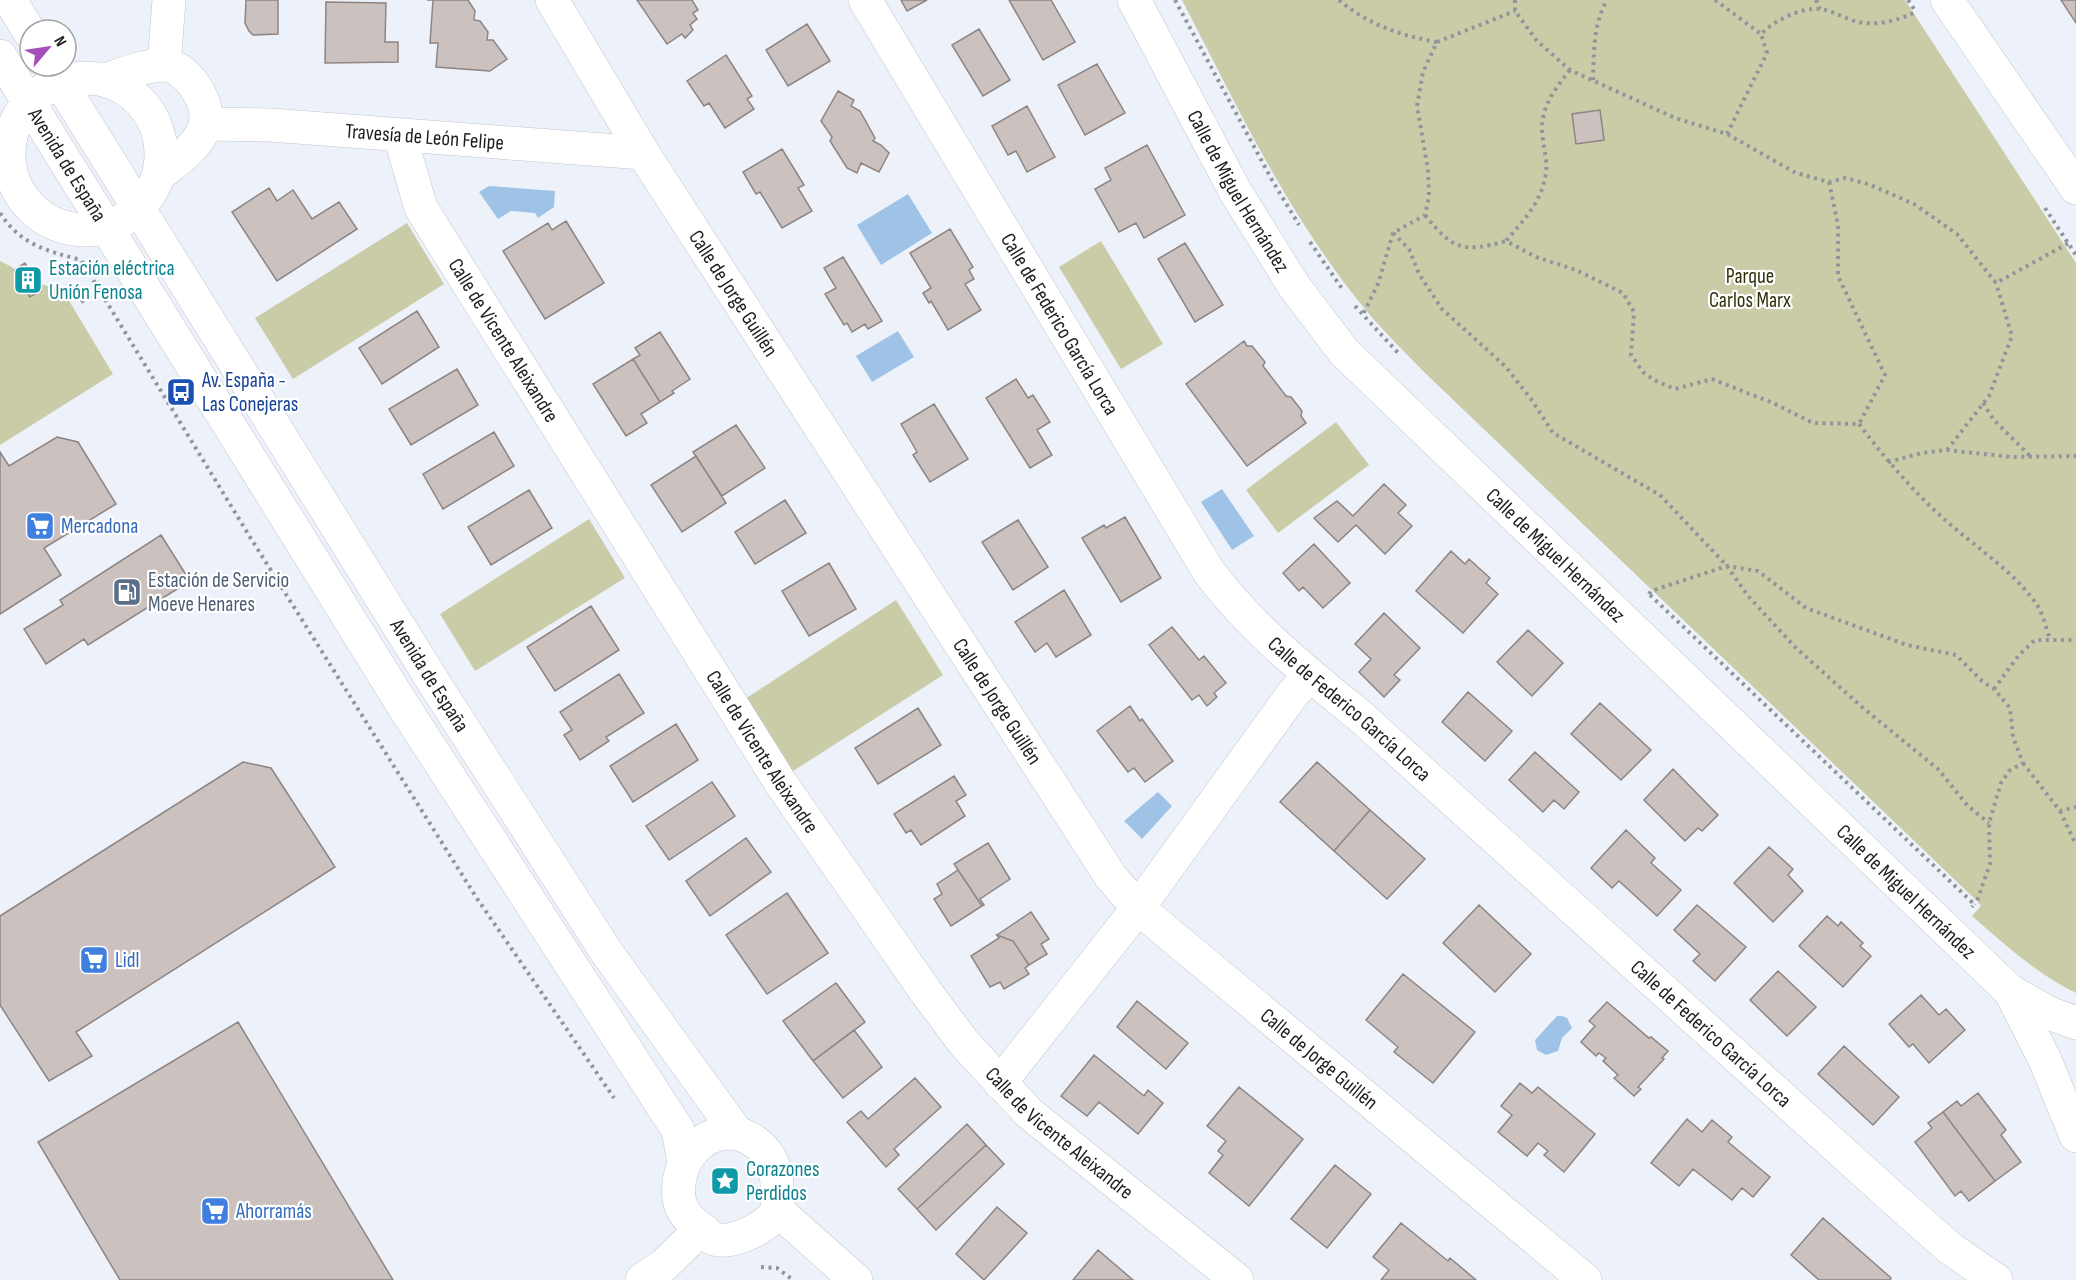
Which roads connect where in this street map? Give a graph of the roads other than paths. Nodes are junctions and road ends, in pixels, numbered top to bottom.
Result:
1 (9, 0) edge
2 (169, 0) edge
3 (552, 0) edge
4 (865, 0) edge
5 (1134, 0) edge
6 (1947, 0) edge
7 (20, 18) edge
8 (0, 56) edge
9 (164, 65) junction
10 (78, 76) edge
11 (50, 78) edge
12 (58, 78) edge
13 (105, 80) junction
14 (27, 100) junction
15 (206, 124) junction
16 (400, 136) junction
17 (643, 153) junction
18 (160, 174) junction
19 (2076, 188) edge
20 (138, 210) junction
21 (107, 228) junction
22 (1310, 675) junction
23 (1138, 908) junction
24 (2010, 991) junction
25 (2076, 1023) edge
26 (1000, 1083) junction
27 (737, 1133) junction
28 (2076, 1136) edge
29 (684, 1162) junction
30 (777, 1210) junction
31 (701, 1229) junction
32 (642, 1280) edge
33 (856, 1280) edge
34 (1237, 1280) edge
35 (1585, 1280) edge
36 (1996, 1280) edge

1 - 7 street
2 - 9 street
3 - 17 street, Calle de Jorge Guillén
4 - 22 street, Calle de Federico García Lorca
5 - 24 street, Calle de Miguel Hernández
6 - 19 street
8 - 14 street, Avenida de España
9 - 13 street
9 - 15 street
10 - 13 street, Avenida de España
11 - 14 street, Avenida de España
12 - 20 street, Avenida de España
13 - 18 street, Avenida de España
14 - 21 street, Avenida de España
14 - 21 street, Avenida de España
15 - 16 street, Travesía de León Felipe
15 - 18 street
16 - 17 street, Travesía de León Felipe
16 - 26 street, Calle de Vicente Aleixandre
17 - 23 street, Calle de Jorge Guillén
18 - 20 street, Avenida de España
20 - 21 street, Avenida de España
20 - 27 street, Avenida de España
21 - 29 street, Avenida de España
22 - 23 street
22 - 36 street, Calle de Federico García Lorca
23 - 26 street
23 - 35 street, Calle de Jorge Guillén
24 - 25 street, Calle de Miguel Hernández
24 - 28 street
26 - 34 street, Calle de Vicente Aleixandre
27 - 29 street
27 - 30 street
29 - 31 street
30 - 31 street
30 - 33 street
31 - 32 street

